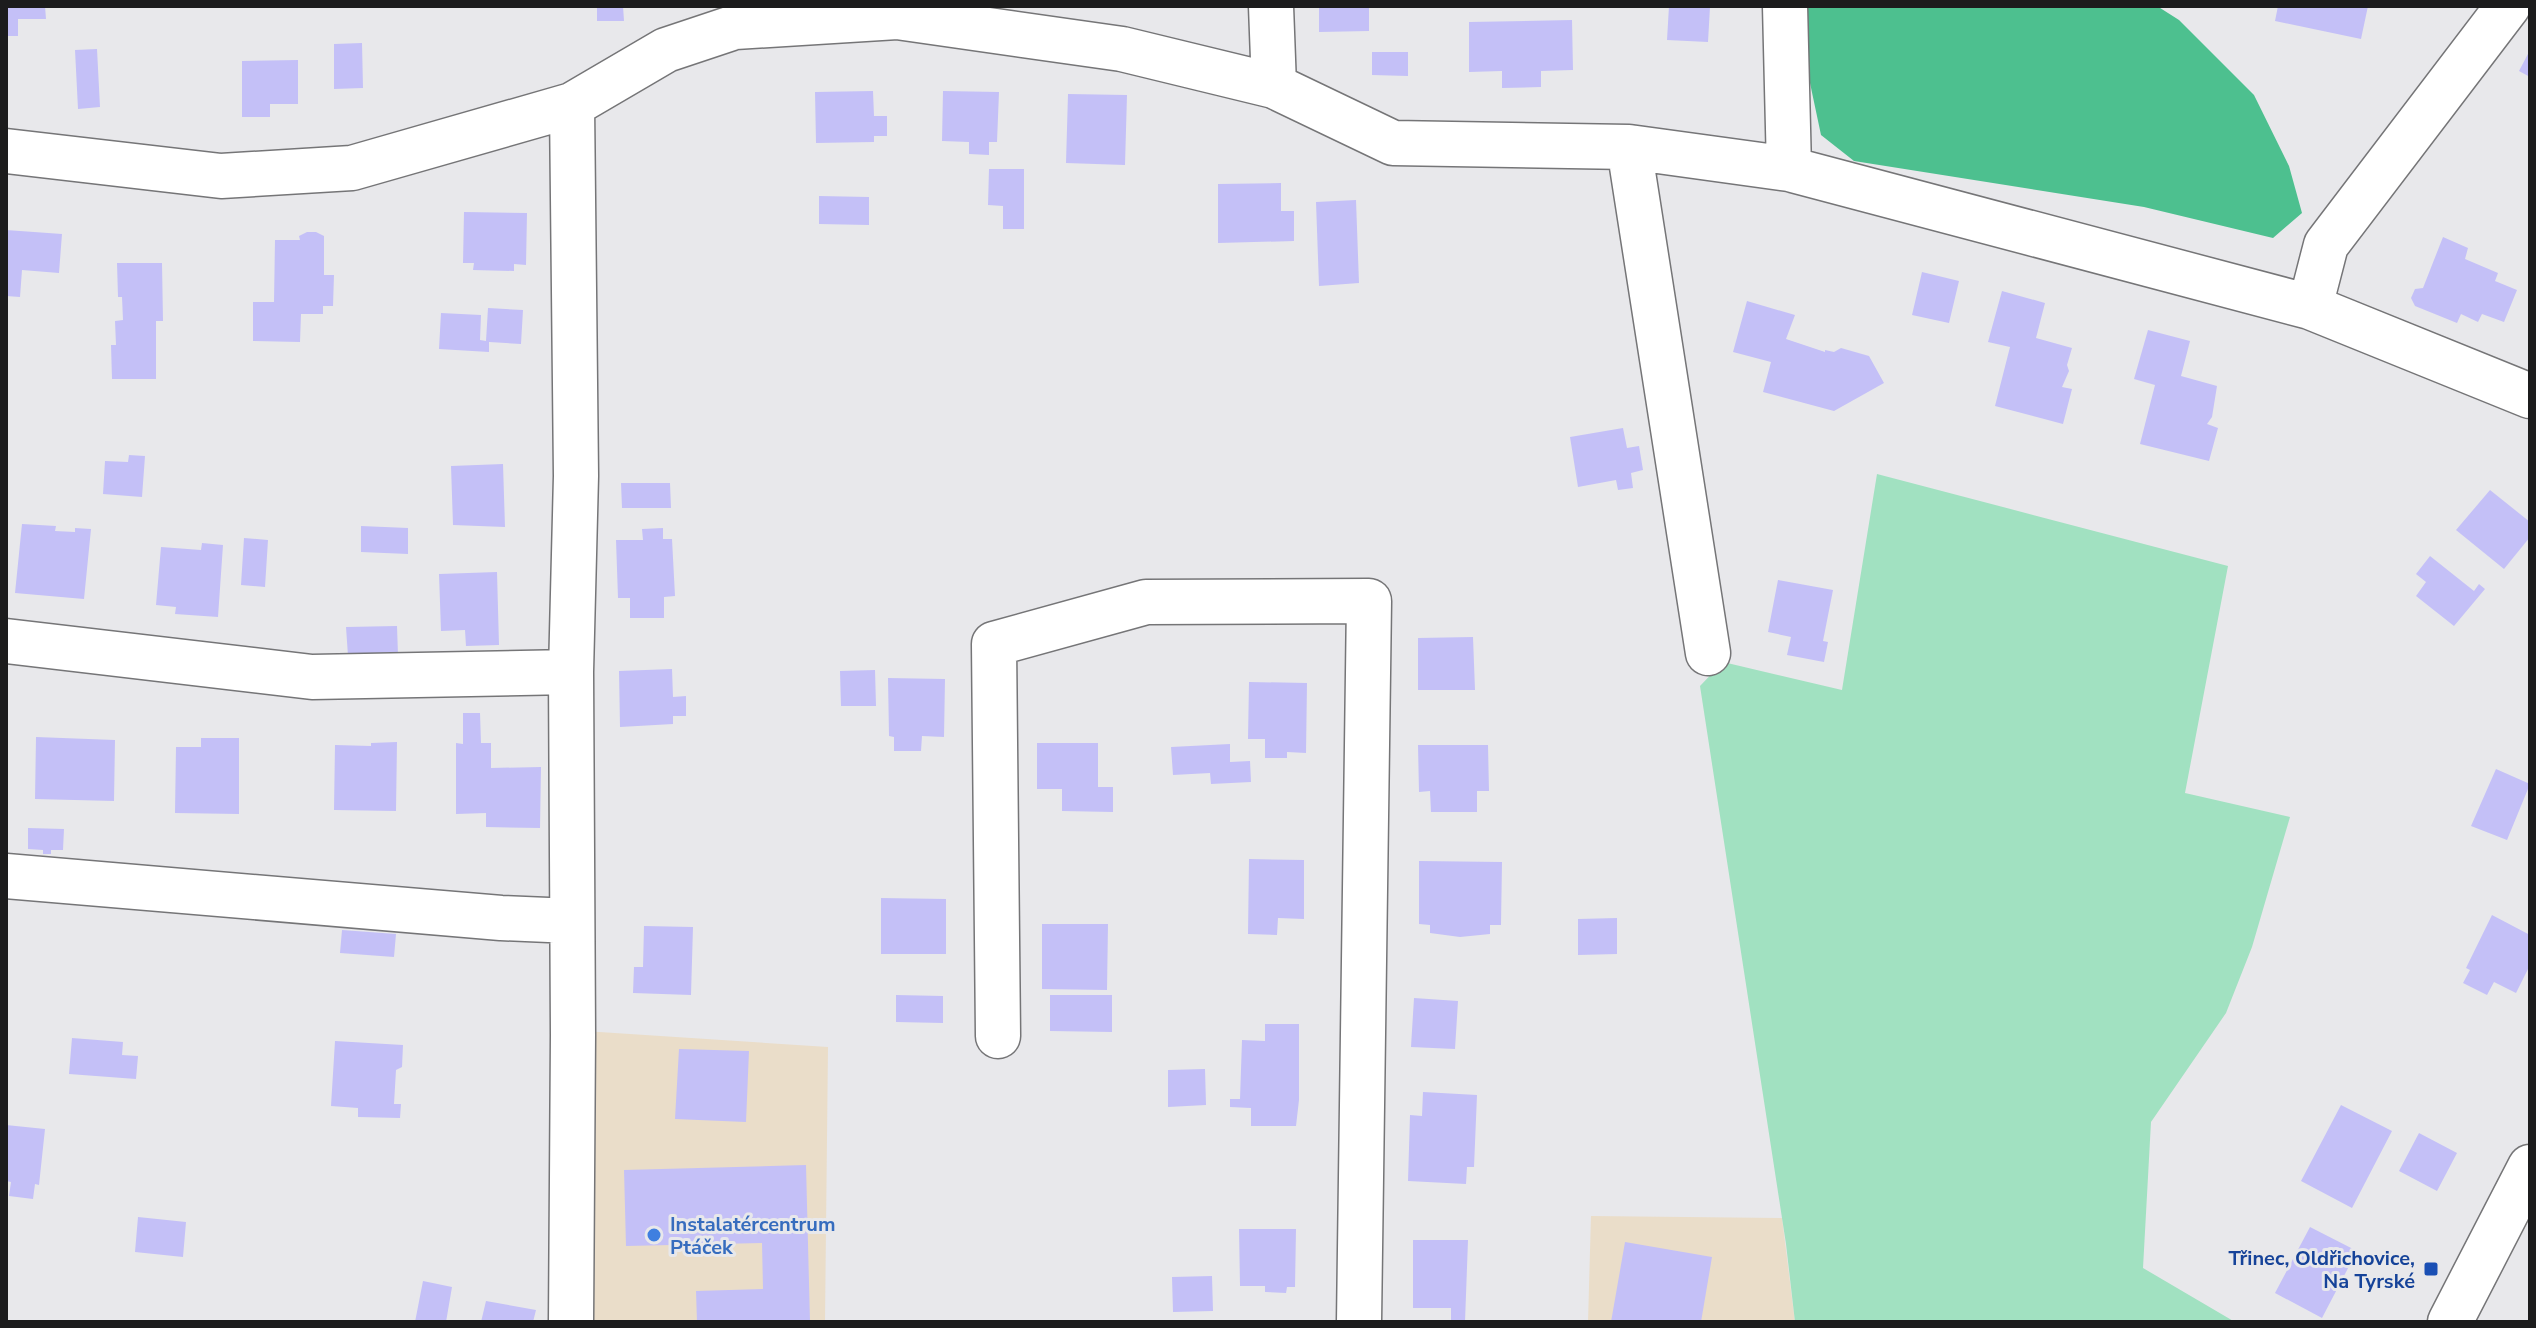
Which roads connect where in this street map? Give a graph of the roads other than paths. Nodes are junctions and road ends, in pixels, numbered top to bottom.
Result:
1 (1271, 6) edge
2 (1785, 6) edge
3 (2508, 6) edge
4 (897, 12) edge
5 (1274, 86) junction
6 (572, 105) junction
7 (1629, 147) junction
8 (6, 151) edge
9 (1789, 169) junction
10 (2310, 307) junction
11 (2530, 396) edge
12 (6, 641) edge
13 (1708, 653) dead end
14 (571, 672) junction
15 (6, 876) edge
16 (572, 921) junction
17 (998, 1036) dead end
18 (2530, 1167) edge
19 (571, 1322) edge
20 (1359, 1322) edge
21 (2450, 1322) edge

1 - 5 street
2 - 9 street
3 - 10 street
4 - 5 street
4 - 6 street
5 - 7 street
6 - 8 street
6 - 14 street
7 - 9 street
7 - 13 street
9 - 10 street
10 - 11 street
12 - 14 street
14 - 16 street
15 - 16 street
16 - 19 street
17 - 20 street
18 - 21 street

